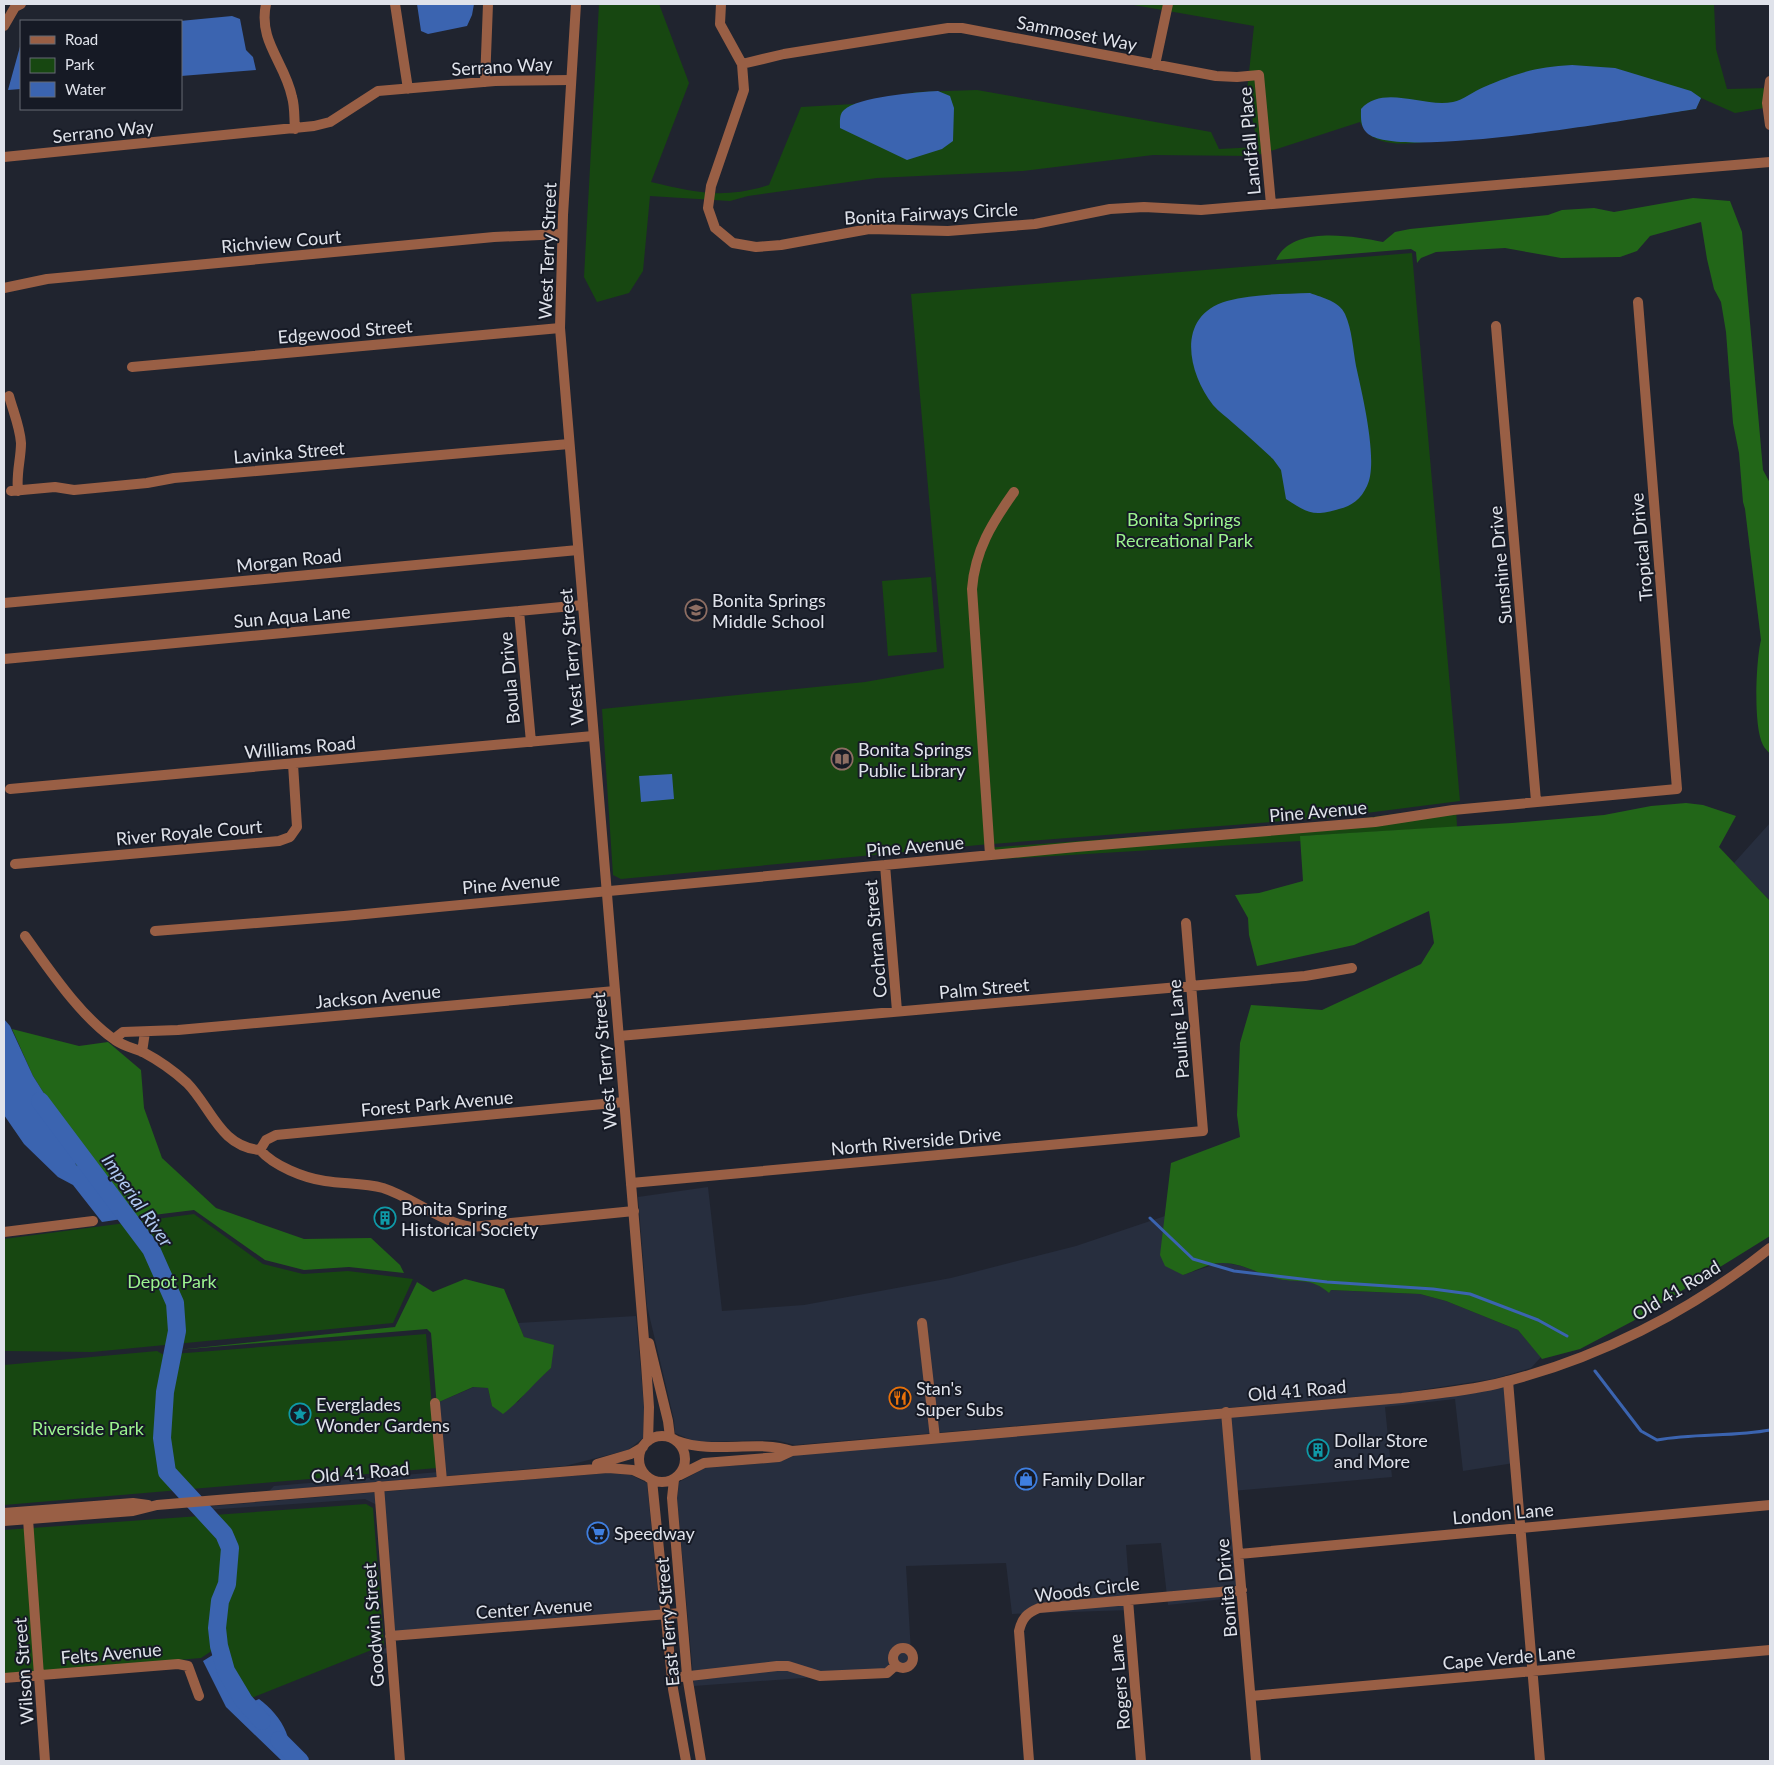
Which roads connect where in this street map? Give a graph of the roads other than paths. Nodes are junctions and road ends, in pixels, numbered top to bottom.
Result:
1 (21, 4) edge
2 (266, 4) edge
3 (395, 4) edge
4 (488, 4) edge
5 (576, 4) edge
6 (721, 4) edge
7 (1168, 4) edge
8 (4, 26) edge
9 (742, 64) junction
10 (1155, 65) junction
11 (1259, 75) joint
12 (571, 80) junction
13 (1770, 81) edge
14 (485, 82) junction
15 (408, 89) junction
16 (1770, 125) edge
17 (295, 128) junction
18 (4, 157) edge
19 (1770, 162) edge
20 (1270, 204) junction
21 (562, 234) junction
22 (4, 288) edge
23 (1638, 302) dead end
24 (1496, 326) dead end
25 (560, 328) junction
26 (132, 367) dead end
27 (8, 396) dead end
28 (570, 444) junction
29 (1014, 492) dead end
30 (578, 550) junction
31 (4, 603) edge
32 (583, 605) junction
33 (519, 612) junction
34 (4, 659) edge
35 (593, 736) junction
36 (531, 742) junction
37 (293, 764) junction
38 (10, 789) dead end
39 (1677, 789) joint
40 (1536, 802) junction
41 (990, 855) junction
42 (15, 864) dead end
43 (885, 864) junction
44 (606, 890) junction
45 (1186, 923) dead end
46 (155, 931) dead end
47 (25, 936) dead end
48 (1352, 968) dead end
49 (1190, 986) junction
50 (615, 991) junction
51 (897, 1011) junction
52 (145, 1032) junction
53 (618, 1036) junction
54 (114, 1039) junction
55 (142, 1052) junction
56 (624, 1102) junction
57 (1203, 1131) joint
58 (260, 1150) junction
59 (631, 1183) junction
60 (634, 1211) junction
61 (93, 1221) dead end
62 (4, 1232) edge
63 (1770, 1248) edge
64 (641, 1307) junction
65 (922, 1322) dead end
66 (1508, 1380) junction
67 (435, 1403) dead end
68 (1226, 1412) junction
69 (935, 1438) junction
70 (673, 1439) junction
71 (646, 1444) junction
72 (792, 1451) junction
73 (566, 1471) junction
74 (677, 1477) junction
75 (649, 1478) junction
76 (442, 1481) junction
77 (379, 1486) junction
78 (1770, 1505) edge
79 (156, 1506) junction
80 (4, 1513) edge
81 (28, 1519) junction
82 (4, 1521) edge
83 (1520, 1528) junction
84 (1239, 1554) junction
85 (1242, 1590) junction
86 (1128, 1600) junction
87 (681, 1613) junction
88 (665, 1614) junction
89 (390, 1636) junction
90 (1770, 1650) edge
91 (896, 1666) dead end
92 (1533, 1671) junction
93 (40, 1675) junction
94 (687, 1675) junction
95 (4, 1678) edge
96 (672, 1678) junction
97 (199, 1696) dead end
98 (1251, 1696) junction
99 (45, 1761) edge
100 (400, 1761) edge
101 (686, 1761) edge
102 (701, 1761) edge
103 (1029, 1761) edge
104 (1142, 1761) edge
105 (1256, 1761) edge
106 (1540, 1761) edge

1 - 8 street
2 - 17 street
3 - 15 street
4 - 14 street
5 - 12 street, West Terry Street
6 - 9 street, Bonita Fairways Circle
7 - 10 street
9 - 10 street, Sammoset Way
9 - 20 street, Bonita Fairways Circle
10 - 11 street, Sammoset Way
11 - 20 street, Landfall Place
12 - 14 street, Serrano Way
12 - 21 street, West Terry Street
13 - 16 street
14 - 15 street, Serrano Way
15 - 17 street, Serrano Way
17 - 18 street, Serrano Way
19 - 20 street, Bonita Fairways Circle
21 - 22 street, Richview Court
21 - 25 street, West Terry Street
23 - 39 street, Tropical Drive
24 - 40 street, Sunshine Drive
25 - 26 street, Edgewood Street
25 - 28 street, West Terry Street
27 - 28 street, Lavinka Street
28 - 30 street, West Terry Street
29 - 41 street
30 - 31 street, Morgan Road
30 - 32 street, West Terry Street
32 - 33 street, Sun Aqua Lane
32 - 35 street, West Terry Street
33 - 34 street, Sun Aqua Lane
33 - 36 street, Boula Drive
35 - 36 street, Williams Road
35 - 44 street, West Terry Street
36 - 37 street, Williams Road
37 - 38 street, Williams Road
37 - 42 street, River Royale Court
39 - 40 street, Pine Avenue
40 - 41 street, Pine Avenue
41 - 43 street, Pine Avenue
43 - 44 street, Pine Avenue
43 - 51 street, Cochran Street
44 - 46 street, Pine Avenue
44 - 50 street, West Terry Street
45 - 49 street, Pauling Lane
47 - 54 street
48 - 49 street, Palm Street
49 - 51 street, Palm Street
49 - 57 street, Pauling Lane
50 - 52 street, Jackson Avenue
50 - 53 street, West Terry Street
51 - 53 street, Palm Street
52 - 54 street, Jackson Avenue
52 - 55 street
53 - 56 street, West Terry Street
54 - 55 street
55 - 58 street
56 - 58 street, Forest Park Avenue
56 - 59 street, West Terry Street
57 - 59 street, North Riverside Drive
58 - 60 street
59 - 60 street, West Terry Street
60 - 64 street, West Terry Street
61 - 62 street
63 - 66 street, Old 41 Road
64 - 70 street, West Terry Street
64 - 71 street, West Terry Street
65 - 69 street
66 - 68 street, Old 41 Road
66 - 83 street
67 - 76 street
68 - 69 street, Old 41 Road
68 - 84 street, Bonita Drive
69 - 72 street, Old 41 Road
70 - 71 street
70 - 72 street, Old 41 Road
70 - 74 street
71 - 73 street, Old 41 Road
71 - 75 street
72 - 74 street, Old 41 Road
73 - 75 street, Old 41 Road
73 - 76 street, Old 41 Road
74 - 75 street
74 - 87 street, East Terry Street
75 - 88 street, East Terry Street
76 - 77 street, Old 41 Road
77 - 79 street, Old 41 Road
77 - 89 street, Goodwin Street
78 - 83 street, London Lane
79 - 80 street, Old 41 Road
79 - 81 street, Old 41 Road
81 - 82 street, Old 41 Road
81 - 93 street, Wilson Street
83 - 84 street, London Lane
83 - 92 street
84 - 85 street, Bonita Drive
85 - 86 street, Woods Circle
85 - 98 street, Bonita Drive
86 - 103 street, Woods Circle
86 - 104 street, Rogers Lane
87 - 88 street, Center Avenue
87 - 94 street, East Terry Street
88 - 89 street, Center Avenue
88 - 96 street, East Terry Street
89 - 100 street, Goodwin Street
90 - 92 street, Cape Verde Lane
91 - 94 street
92 - 98 street, Cape Verde Lane
92 - 106 street
93 - 95 street, Felts Avenue
93 - 97 street, Felts Avenue
93 - 99 street, Wilson Street
94 - 96 street
94 - 102 street, East Terry Street
96 - 101 street, East Terry Street
98 - 105 street, Bonita Drive

